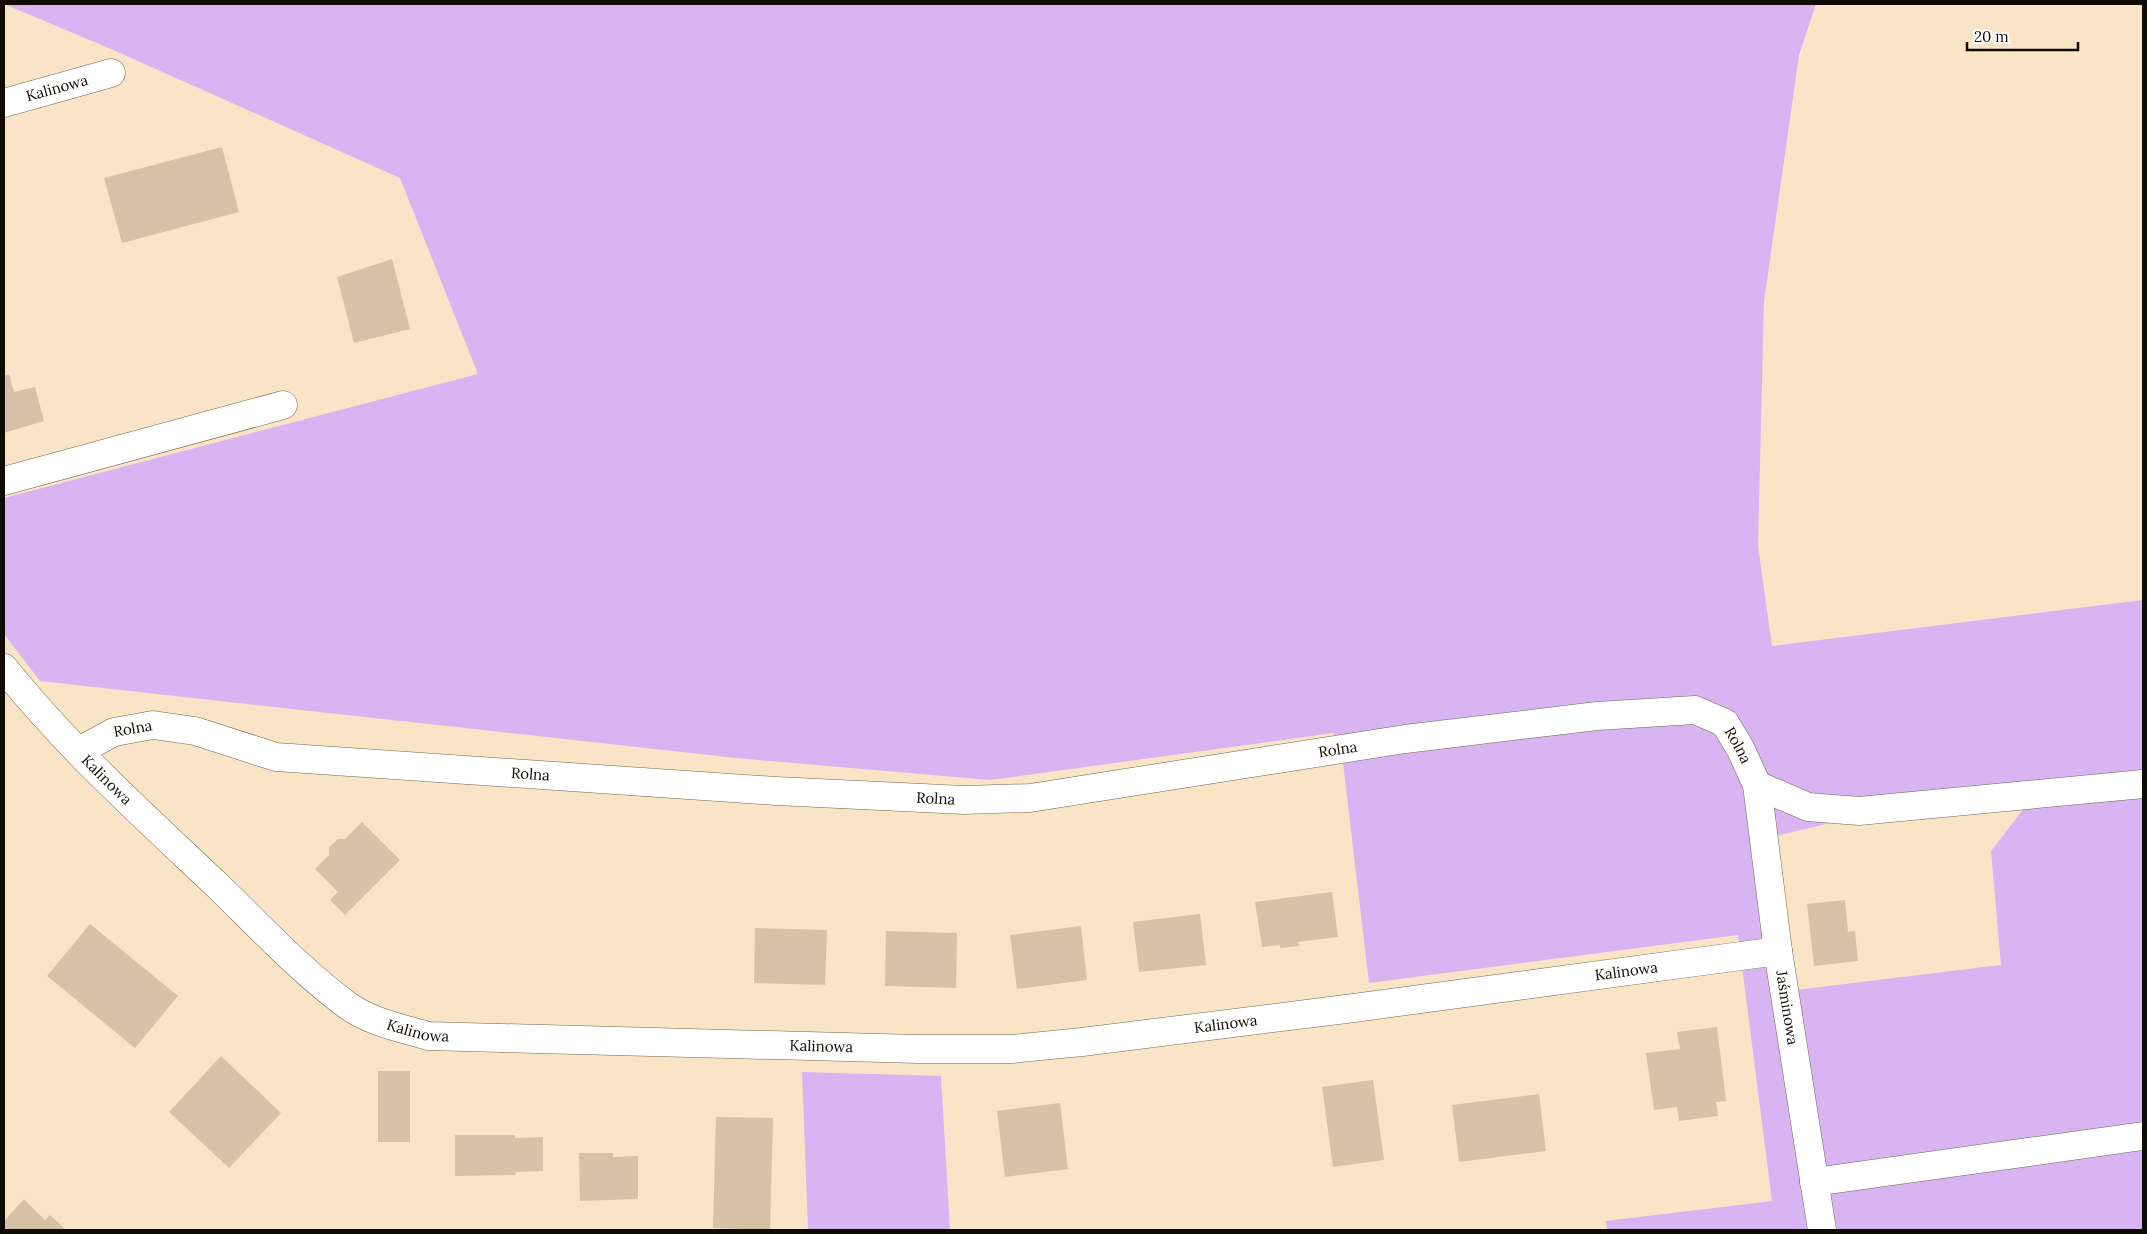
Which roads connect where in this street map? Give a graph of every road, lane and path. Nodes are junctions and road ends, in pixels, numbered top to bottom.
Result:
1 (111, 73) dead end
2 (4, 103) edge
3 (283, 404) dead end
4 (4, 481) edge
5 (4, 668) edge
6 (79, 751) junction
7 (2143, 784) edge
8 (1757, 785) junction
9 (1778, 951) junction
10 (2143, 1136) edge
11 (1814, 1182) junction
12 (1822, 1230) edge

1 - 2 street, Kalinowa
3 - 4 street
5 - 6 street, Kalinowa
6 - 8 street, Rolna
6 - 9 street, Kalinowa
7 - 8 street
8 - 9 street, Jaśminowa
9 - 11 street, Jaśminowa
10 - 11 street
11 - 12 street, Jaśminowa

